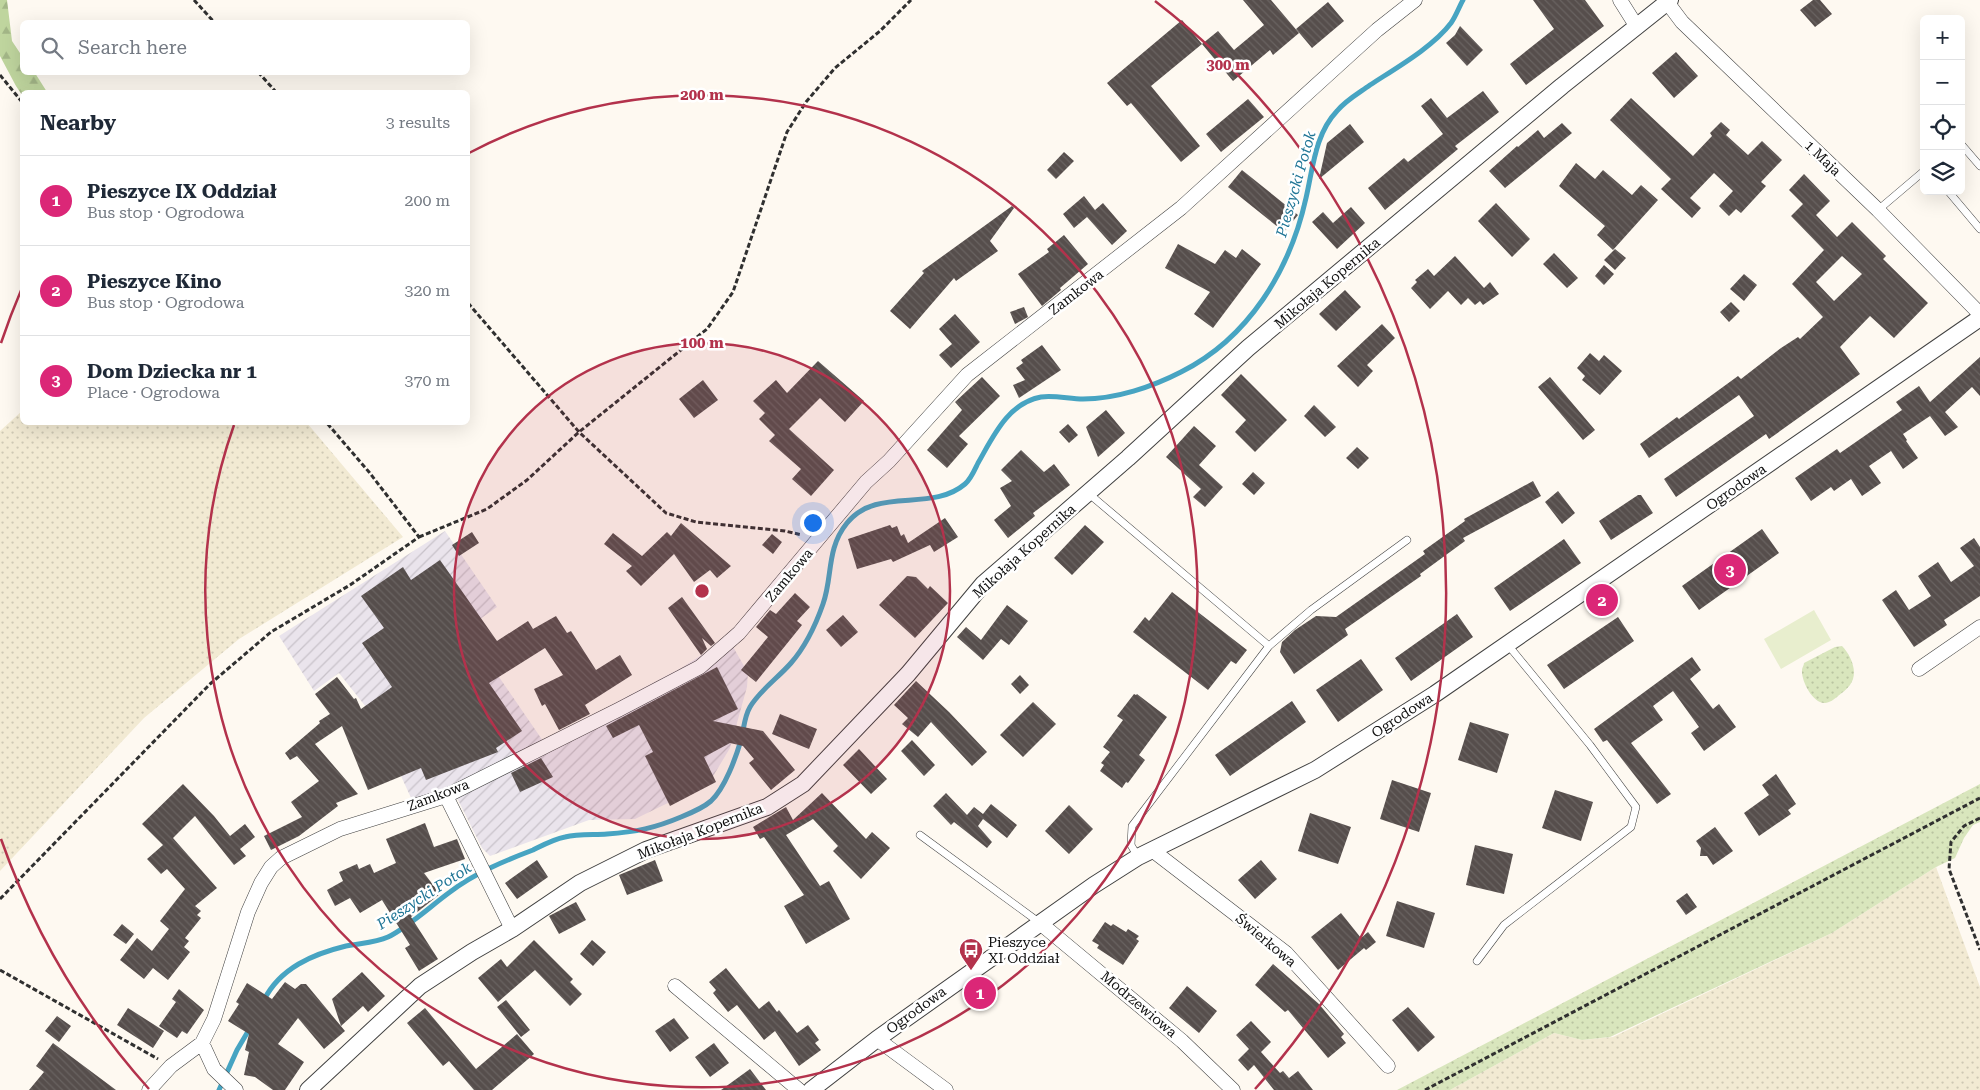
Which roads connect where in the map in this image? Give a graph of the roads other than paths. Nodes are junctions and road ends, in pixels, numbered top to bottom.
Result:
1 (1415, 0) edge
2 (1620, 0) edge
3 (1668, 1) edge
4 (1637, 27) junction
5 (1965, 149) edge
6 (1980, 166) edge
7 (1920, 174) edge
8 (1951, 195) edge
9 (1878, 210) junction
10 (1980, 229) edge
11 (1980, 314) edge
12 (1980, 318) edge
13 (1088, 493) junction
14 (1407, 540) dead end
15 (1980, 627) edge
16 (1508, 645) junction
17 (1269, 646) junction
18 (1919, 669) dead end
19 (446, 796) junction
20 (920, 835) dead end
21 (1145, 853) junction
22 (1040, 923) junction
23 (512, 928) junction
24 (1477, 961) dead end
25 (675, 986) dead end
26 (877, 1039) junction
27 (202, 1042) junction
28 (1388, 1066) dead end
29 (234, 1088) edge
30 (149, 1090) edge
31 (308, 1090) edge
32 (799, 1090) edge
33 (812, 1090) edge
34 (946, 1090) edge
35 (1233, 1090) edge

1 - 19 street, Zamkowa
2 - 4 street
3 - 4 street, Mikołaja Kopernika
3 - 9 street, 1 Maja
4 - 13 street, Mikołaja Kopernika
5 - 6 lane
7 - 9 lane
8 - 10 lane
9 - 11 street, 1 Maja
12 - 16 street, Ogrodowa
13 - 17 lane
13 - 23 street, Mikołaja Kopernika
14 - 17 lane
15 - 18 street
16 - 21 street, Ogrodowa
16 - 24 lane
17 - 21 lane
19 - 23 street
19 - 27 street, Zamkowa
20 - 22 lane
21 - 22 street, Ogrodowa
21 - 28 street, Świerkowa
22 - 26 street, Ogrodowa
22 - 35 street, Modrzewiowa
23 - 31 street, Mikołaja Kopernika
25 - 32 street
26 - 33 street, Ogrodowa
26 - 34 street
27 - 29 street
27 - 30 street

